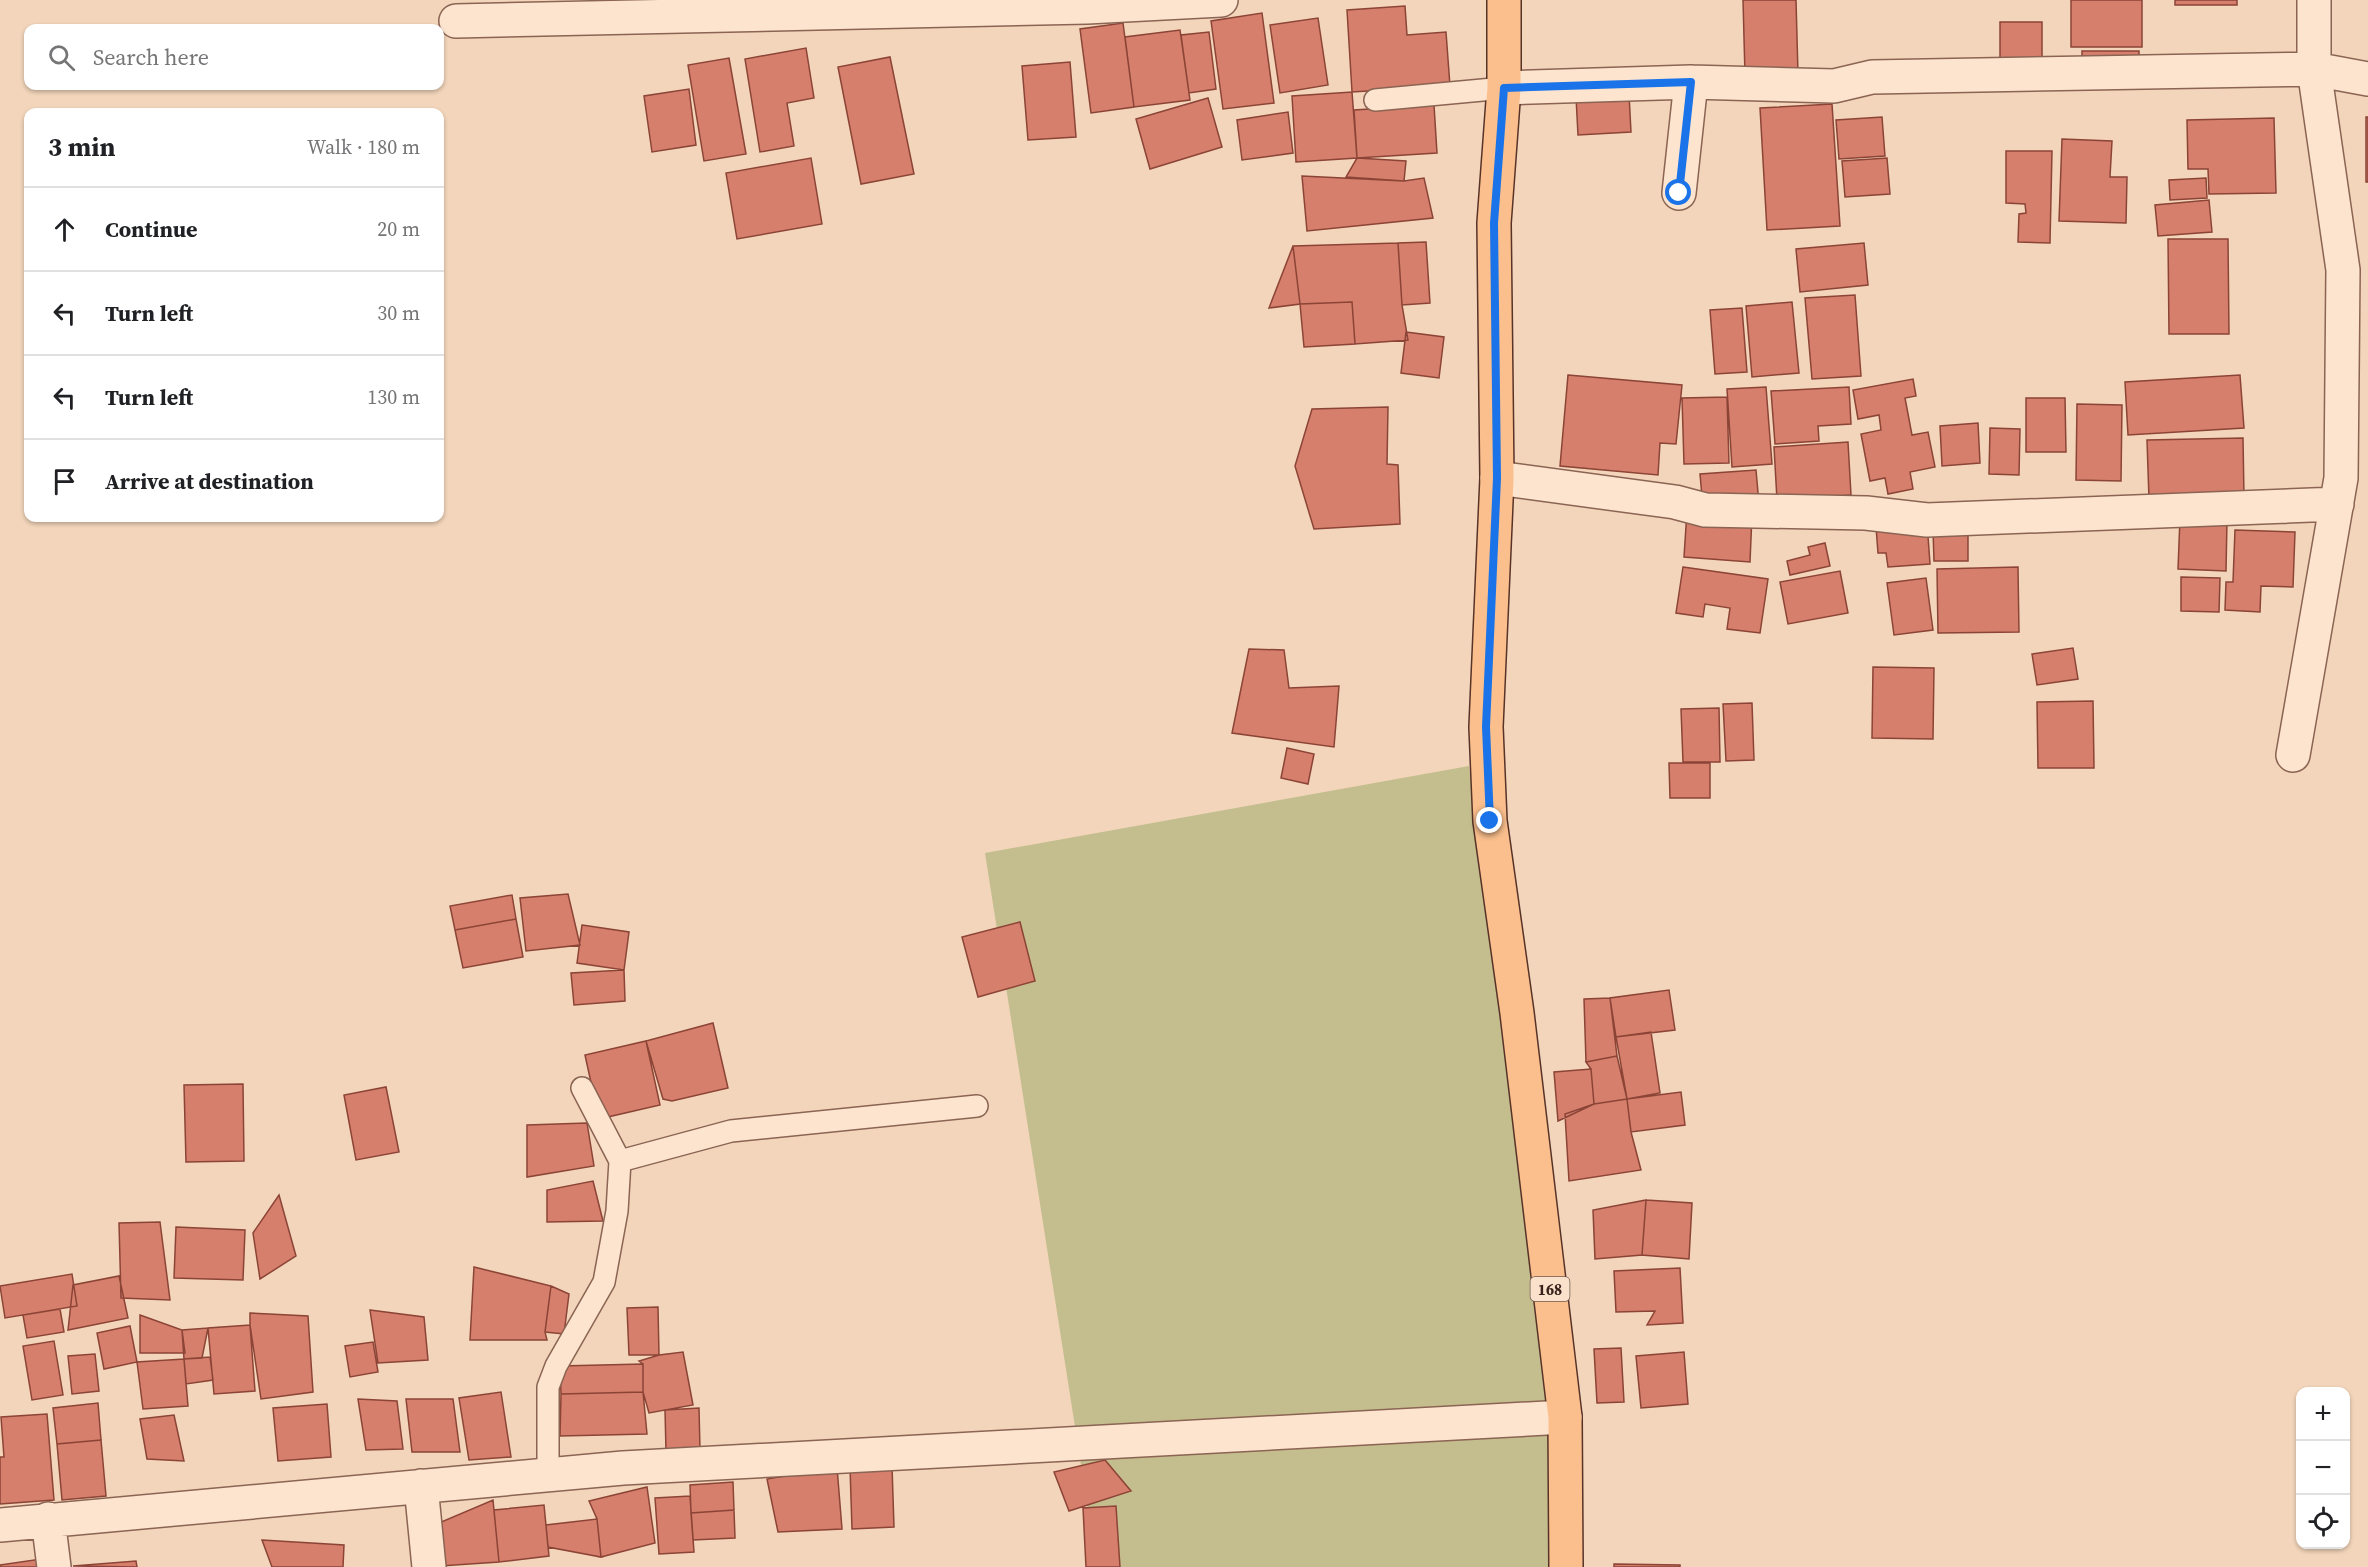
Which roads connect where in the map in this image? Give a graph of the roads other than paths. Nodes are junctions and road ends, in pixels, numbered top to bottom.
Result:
1 (1221, 0) edge
2 (1504, 0) edge
3 (2314, 0) edge
4 (741, 7) edge
5 (456, 21) dead end
6 (2314, 69) junction
7 (2368, 80) edge
8 (1691, 82) junction
9 (1504, 88) junction
10 (1375, 100) dead end
11 (1679, 193) dead end
12 (1497, 478) junction
13 (2337, 504) junction
14 (2293, 755) dead end
15 (582, 1088) dead end
16 (977, 1106) dead end
17 (620, 1161) junction
18 (1565, 1417) junction
19 (548, 1475) junction
20 (421, 1486) junction
21 (48, 1519) junction
22 (0, 1525) edge
23 (54, 1567) edge
24 (429, 1567) edge
25 (1566, 1567) edge

1 - 4 street
2 - 9 main road, 168
3 - 6 street
4 - 5 street
6 - 7 street
6 - 8 street
6 - 13 street
8 - 9 street
8 - 11 street
9 - 10 lane
9 - 12 main road, 168
12 - 13 street
12 - 18 main road, 168
13 - 14 street
15 - 17 lane
16 - 17 lane
17 - 19 lane
18 - 19 street
18 - 25 main road, 168
19 - 20 street
20 - 21 street
20 - 24 street
21 - 22 street
21 - 23 street

